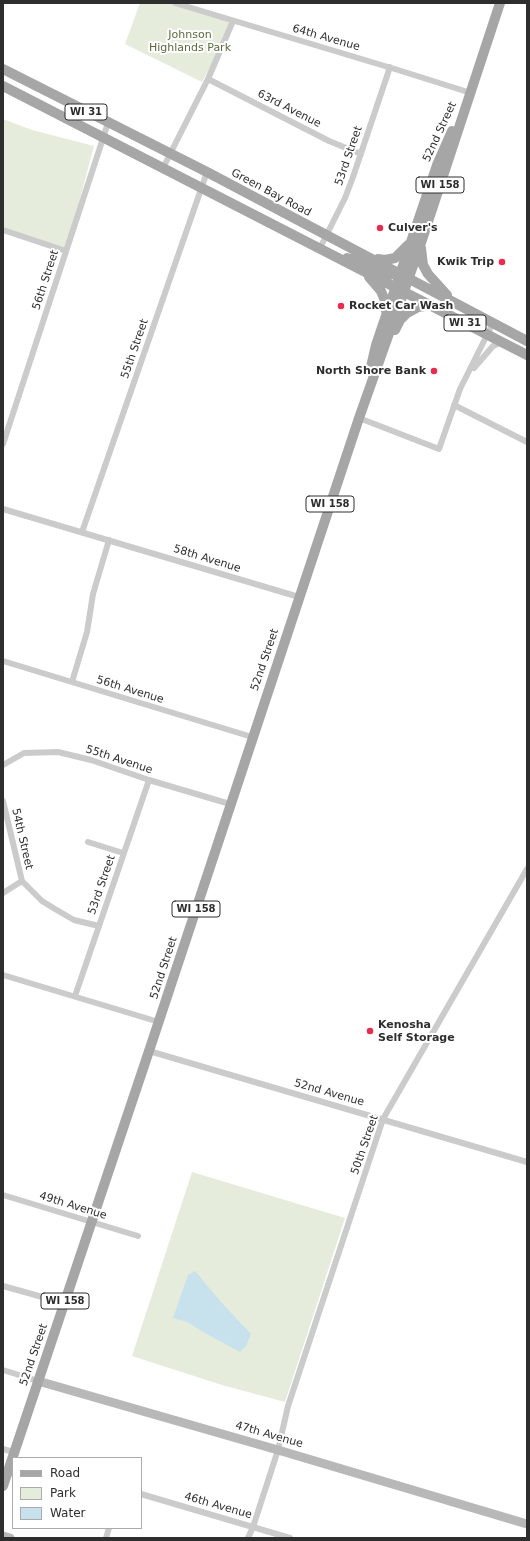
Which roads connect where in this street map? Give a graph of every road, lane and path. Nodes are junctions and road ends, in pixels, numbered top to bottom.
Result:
1 (175, 3) edge
2 (500, 3) edge
3 (233, 21) junction
4 (390, 67) junction
5 (3, 69) edge
6 (208, 79) junction
7 (3, 86) edge
8 (471, 93) junction
9 (108, 122) junction
10 (103, 138) junction
11 (170, 153) junction
12 (361, 154) junction
13 (163, 168) junction
14 (207, 172) junction
15 (201, 188) junction
16 (3, 230) edge
17 (326, 235) junction
18 (412, 239) junction
19 (420, 246) junction
20 (320, 248) junction
21 (66, 251) junction
22 (334, 255) junction
23 (373, 259) junction
24 (360, 269) junction
25 (402, 282) junction
26 (454, 302) junction
27 (430, 305) junction
28 (386, 315) junction
29 (493, 323) junction
30 (488, 335) junction
31 (527, 341) edge
32 (503, 342) junction
33 (527, 355) edge
34 (378, 364) junction
35 (470, 372) junction
36 (454, 405) junction
37 (360, 414) junction
38 (527, 442) edge
39 (3, 444) edge
40 (3, 509) edge
41 (82, 532) junction
42 (109, 540) junction
43 (299, 597) junction
44 (3, 661) edge
45 (72, 682) junction
46 (252, 737) junction
47 (3, 765) edge
48 (149, 780) junction
49 (3, 800) edge
50 (230, 804) junction
51 (88, 842) dead end
52 (123, 853) junction
53 (527, 869) edge
54 (22, 881) junction
55 (3, 893) edge
56 (99, 926) junction
57 (3, 975) edge
58 (75, 996) junction
59 (159, 1022) junction
60 (149, 1051) junction
61 (383, 1119) junction
62 (527, 1162) edge
63 (3, 1195) edge
64 (91, 1221) junction
65 (138, 1236) dead end
66 (3, 1286) edge
67 (64, 1304) junction
68 (3, 1370) edge
69 (38, 1381) junction
70 (3, 1449) edge
71 (278, 1450) junction
72 (14, 1452) junction
73 (12, 1457) edge
74 (12, 1458) edge
75 (3, 1486) edge
76 (142, 1494) edge
77 (527, 1524) edge
78 (253, 1527) junction
79 (3, 1536) edge
80 (10, 1538) edge
81 (248, 1538) edge
82 (290, 1538) edge

1 - 3 street, 64th Avenue
2 - 8 main road, 52nd Street / WI 158
3 - 4 street, 64th Avenue
3 - 6 street
4 - 8 street, 64th Avenue
4 - 12 street, 53rd Street
5 - 9 main road, Green Bay Road / WI 31
6 - 11 street
6 - 12 street, 63rd Avenue
7 - 10 main road, Green Bay Road / WI 31
8 - 18 main road, 52nd Street / WI 158
8 - 19 main road, 52nd Street / WI 158
9 - 10 street, 56th Street
9 - 11 main road, Green Bay Road / WI 31
10 - 13 main road, Green Bay Road / WI 31
10 - 21 street, 56th Street
11 - 13 street
11 - 14 main road, Green Bay Road / WI 31
12 - 17 street, 53rd Street
13 - 15 main road, Green Bay Road / WI 31
14 - 15 street, 55th Street
14 - 17 main road, Green Bay Road / WI 31
15 - 20 main road, Green Bay Road / WI 31
15 - 41 street, 55th Street
16 - 21 street
17 - 20 street, 53rd Street
17 - 23 main road, Green Bay Road / WI 31
18 - 23 main road
18 - 25 main road, 52nd Street / WI 158
19 - 25 main road, 52nd Street / WI 158
19 - 26 main road
20 - 22 main road, Green Bay Road / WI 31
21 - 39 street, 56th Street
22 - 24 main road, Green Bay Road / WI 31
22 - 25 main road
23 - 25 main road, Green Bay Road / WI 31
24 - 25 main road, Green Bay Road / WI 31
24 - 28 main road
25 - 26 main road, Green Bay Road / WI 31
25 - 27 main road, Green Bay Road / WI 31
25 - 28 main road, 52nd Street / WI 158
25 - 34 main road, 52nd Street / WI 158
26 - 29 main road, Green Bay Road / WI 31
27 - 30 main road, Green Bay Road / WI 31
27 - 34 main road
28 - 37 main road, 52nd Street / WI 158
29 - 30 street
29 - 31 main road, Green Bay Road / WI 31
30 - 32 main road, Green Bay Road / WI 31
30 - 35 street
32 - 33 main road, Green Bay Road / WI 31
32 - 35 street
34 - 37 main road, 52nd Street / WI 158
35 - 36 street
36 - 37 street
36 - 38 street
37 - 43 main road, 52nd Street / WI 158
40 - 41 street, 58th Avenue
41 - 42 street, 58th Avenue
42 - 43 street, 58th Avenue
42 - 45 street
43 - 46 main road, 52nd Street / WI 158
44 - 45 street, 56th Avenue
45 - 46 street, 56th Avenue
46 - 50 main road, 52nd Street / WI 158
47 - 48 street, 55th Avenue
48 - 50 street, 55th Avenue
48 - 52 street, 53rd Street
49 - 54 street, 54th Street
50 - 59 main road, 52nd Street / WI 158
51 - 52 street
52 - 56 street, 53rd Street
53 - 61 street, 50th Street
54 - 55 street
54 - 56 street
56 - 58 street, 53rd Street
57 - 58 street
58 - 59 street
59 - 60 main road, 52nd Street / WI 158
60 - 61 street, 52nd Avenue
60 - 64 main road, 52nd Street / WI 158
61 - 62 street, 52nd Avenue
61 - 71 street, 50th Street
63 - 64 street, 49th Avenue
64 - 65 street, 49th Avenue
64 - 67 main road, 52nd Street / WI 158
66 - 67 street
67 - 69 main road, 52nd Street / WI 158
68 - 69 street, 47th Avenue
69 - 71 street, 47th Avenue
69 - 72 main road, 52nd Street / WI 158
70 - 72 street
71 - 77 street, 47th Avenue
71 - 78 street
72 - 73 main road, 52nd Street / WI 158
74 - 75 main road, 52nd Street / WI 158
76 - 78 street, 46th Avenue
78 - 81 street
78 - 82 street, 46th Avenue
79 - 80 street

